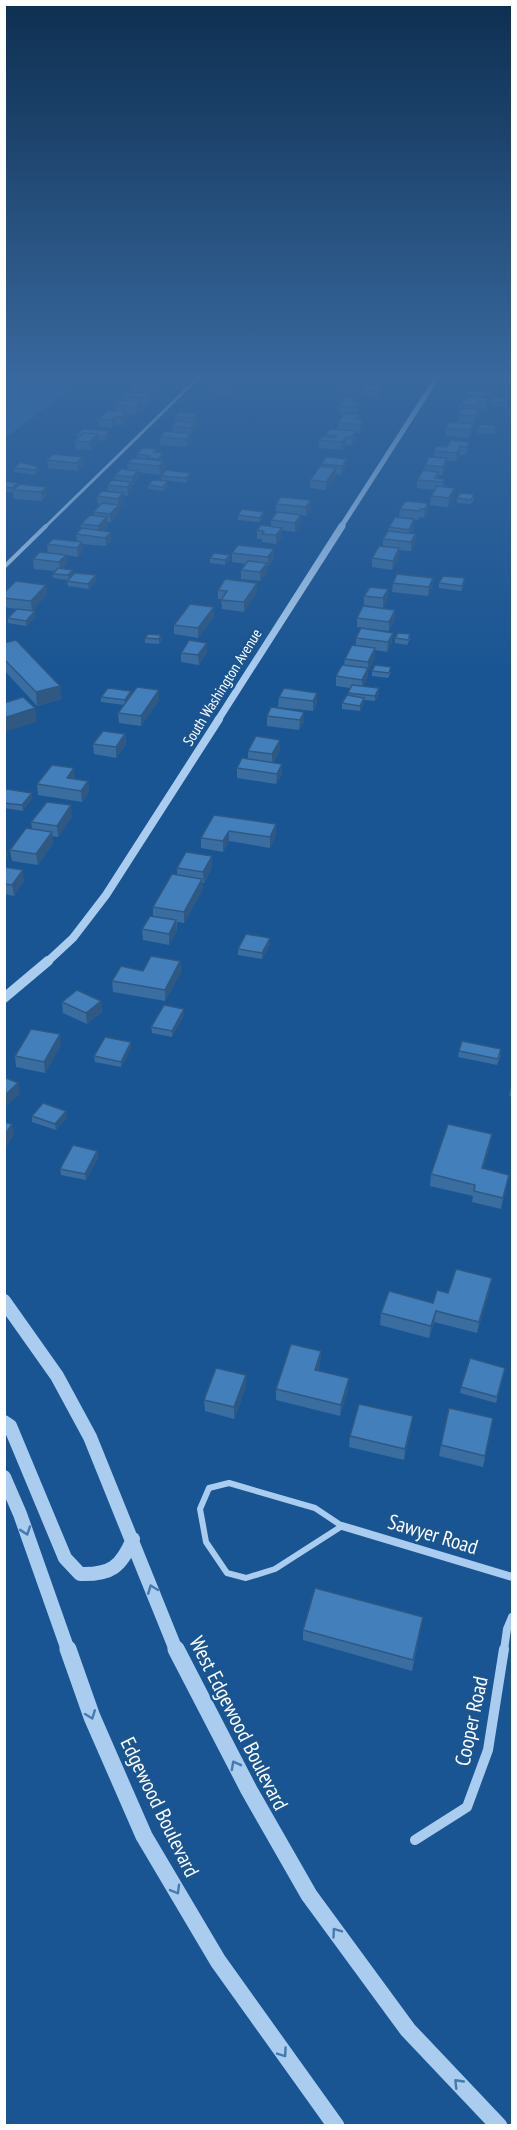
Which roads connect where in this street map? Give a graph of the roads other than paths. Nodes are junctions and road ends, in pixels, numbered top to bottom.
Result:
1 (101, 472) edge
2 (376, 472) edge
3 (4, 567) edge
4 (4, 998) edge
5 (4, 1301) edge
6 (4, 1422) edge
7 (4, 1477) edge
8 (342, 1526) junction
9 (133, 1539) junction
10 (513, 1577) edge
11 (513, 1617) edge
12 (415, 1840) dead end
13 (336, 2126) edge
14 (499, 2126) edge

1 - 3 street
2 - 4 street, South Washington Avenue
5 - 9 street, West Edgewood Boulevard
6 - 9 street
7 -> 13 street, Edgewood Boulevard
8 - 8 lane
8 - 10 street, Sawyer Road
14 -> 9 street, West Edgewood Boulevard
11 - 12 street, Cooper Road

